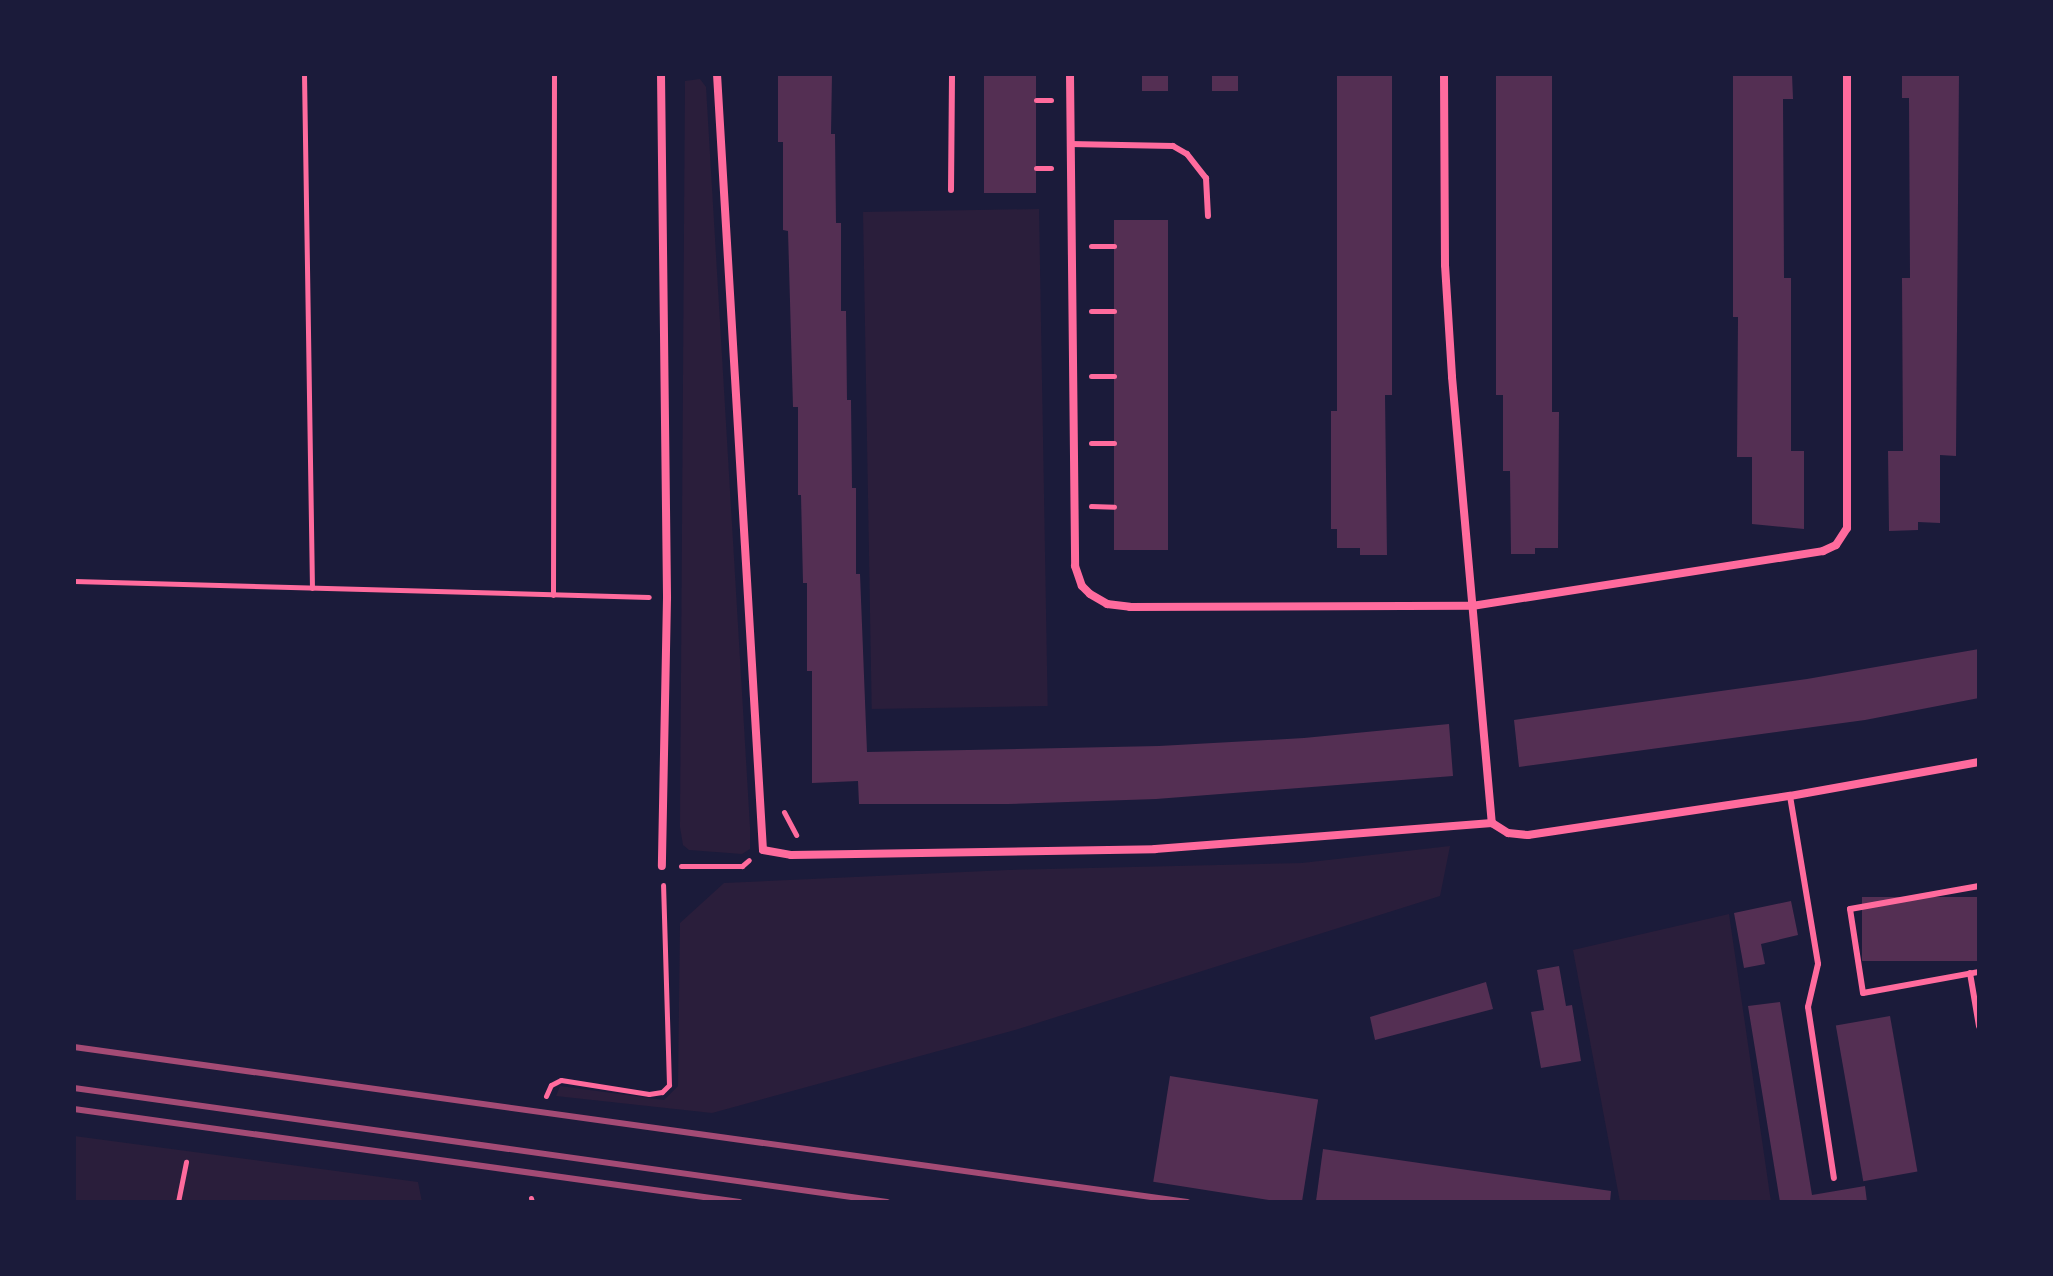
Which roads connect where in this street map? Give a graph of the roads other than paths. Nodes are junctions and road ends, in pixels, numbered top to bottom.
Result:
1 (661, 74) edge
2 (717, 74) edge
3 (952, 74) edge
4 (1070, 74) edge
5 (1444, 74) edge
6 (1847, 74) edge
7 (1070, 144) junction
8 (951, 190) dead end
9 (1208, 216) dead end
10 (1472, 606) junction
11 (1979, 762) edge
12 (1790, 796) junction
13 (1492, 823) junction
14 (662, 866) road end
15 (1979, 886) edge
16 (1979, 972) edge
17 (1970, 973) junction
18 (1979, 1026) edge
19 (1834, 1178) dead end

1 - 14 street
2 - 13 street
3 - 8 lane
4 - 7 street
5 - 10 street
6 - 10 street
7 - 9 lane
7 - 10 street
10 - 13 street
11 - 12 street
12 - 13 street
12 - 19 lane
15 - 17 lane
16 - 17 lane
17 - 18 lane

